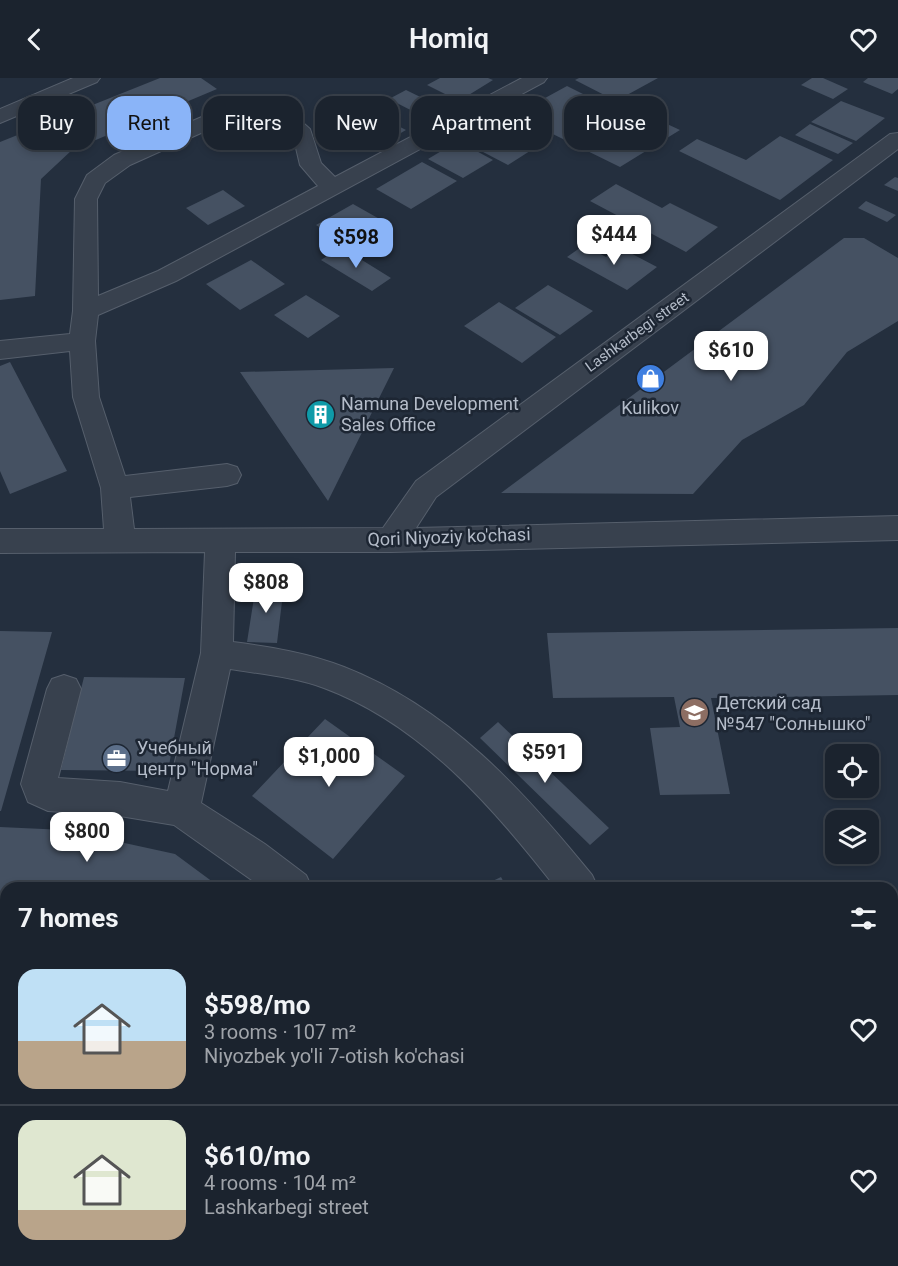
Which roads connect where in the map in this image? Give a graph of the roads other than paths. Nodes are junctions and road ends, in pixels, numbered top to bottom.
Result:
1 (90, 78) edge
2 (537, 78) edge
3 (0, 117) edge
4 (898, 139) edge
5 (332, 187) junction
6 (1, 324) edge
7 (84, 327) junction
8 (0, 350) edge
9 (227, 475) dead end
10 (115, 488) junction
11 (898, 528) edge
12 (120, 540) junction
13 (392, 540) junction
14 (0, 541) edge
15 (220, 541) junction
16 (217, 653) junction
17 (64, 689) dead end
18 (181, 810) junction
19 (285, 882) edge
20 (574, 882) edge

1 - 3 street
2 - 5 street
4 - 13 street, Lashkarbegi street
5 - 7 street
5 - 7 street
6 - 7 street
7 - 8 street
7 - 10 street
9 - 10 street
10 - 12 street
11 - 13 street, Qori Niyoziy ko'chasi
12 - 14 street, Qori Niyoziy ko'chasi
12 - 15 street, Qori Niyoziy ko'chasi
13 - 15 street, Qori Niyoziy ko'chasi
15 - 16 street
16 - 18 street
16 - 20 street
17 - 18 street
18 - 19 street

